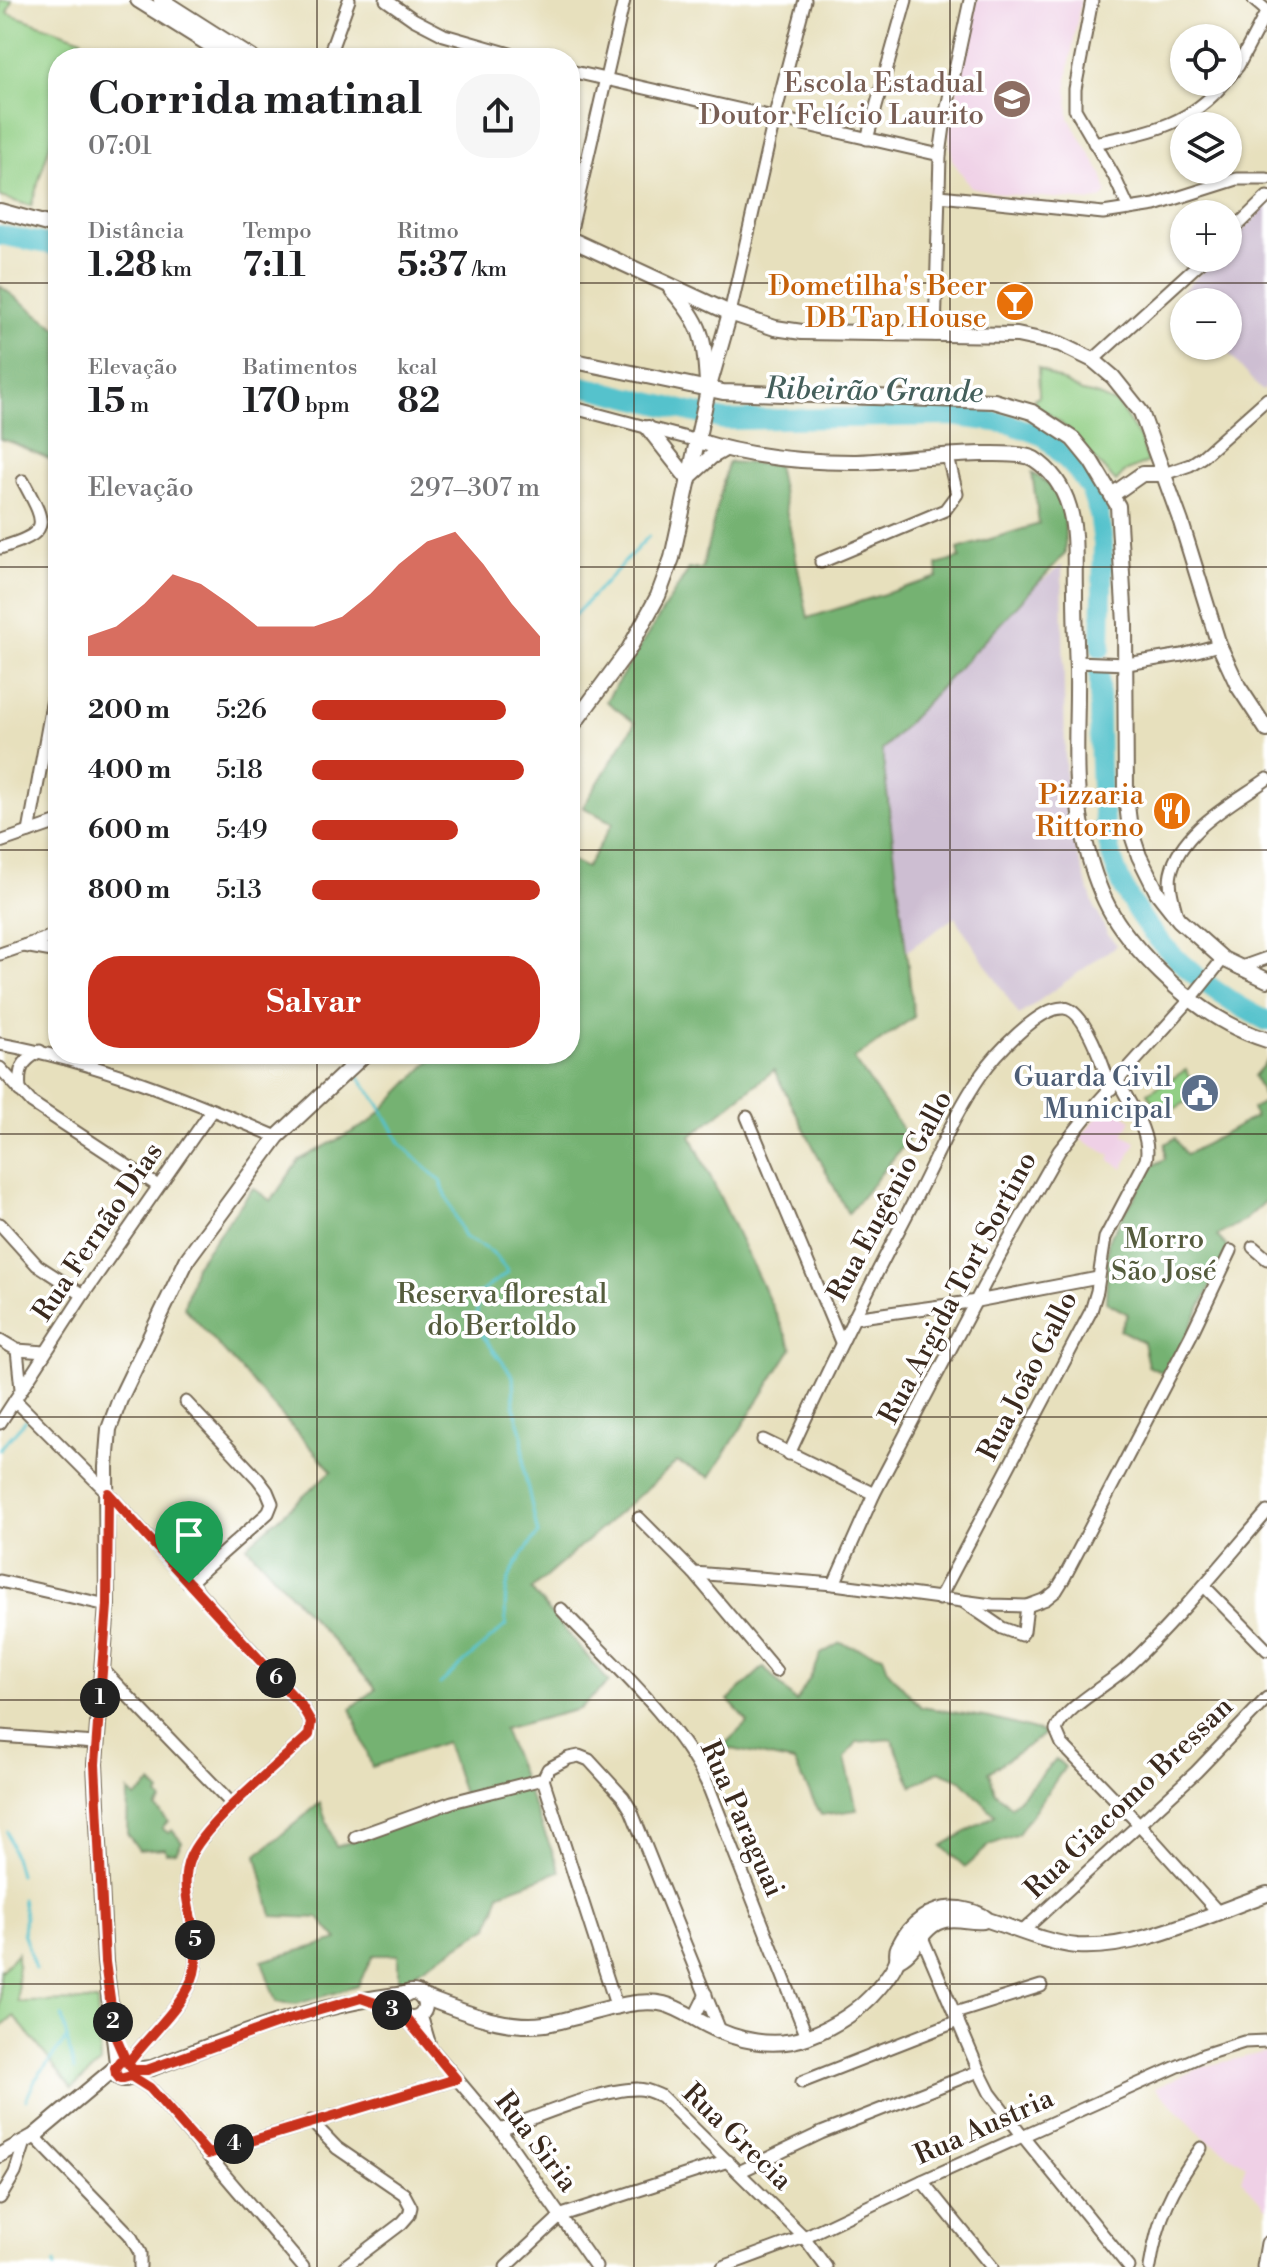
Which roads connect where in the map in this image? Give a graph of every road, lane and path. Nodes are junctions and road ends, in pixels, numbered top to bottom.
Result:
1 (138, 0) edge
2 (161, 0) edge
3 (349, 0) edge
4 (386, 0) edge
5 (624, 0) edge
6 (805, 0) edge
7 (906, 0) edge
8 (970, 0) edge
9 (1092, 0) edge
10 (1254, 0) edge
11 (1267, 11) edge
12 (215, 48) edge
13 (236, 48) edge
14 (332, 48) edge
15 (490, 48) edge
16 (1242, 58) edge
17 (580, 74) edge
18 (605, 80) junction
19 (1209, 96) edge
20 (775, 115) junction
21 (867, 139) junction
22 (1094, 143) junction
23 (940, 155) junction
24 (1267, 179) edge
25 (580, 192) edge
26 (940, 196) junction
27 (1267, 197) edge
28 (1129, 209) junction
29 (0, 211) edge
30 (1242, 221) edge
31 (48, 224) edge
32 (580, 242) edge
33 (1190, 272) edge
34 (665, 282) junction
35 (730, 313) junction
36 (935, 335) junction
37 (1093, 360) junction
38 (580, 363) edge
39 (707, 397) junction
40 (1267, 399) edge
41 (580, 410) edge
42 (648, 428) junction
43 (698, 441) junction
44 (725, 449) junction
45 (948, 457) junction
46 (1164, 474) junction
47 (690, 478) junction
48 (23, 481) dead end
49 (1112, 495) junction
50 (0, 548) edge
51 (821, 562) dead end
52 (1219, 645) junction
53 (1076, 662) junction
54 (1127, 664) junction
55 (1246, 699) junction
56 (580, 715) edge
57 (1267, 717) edge
58 (48, 727) edge
59 (1267, 730) edge
60 (1267, 779) edge
61 (48, 825) edge
62 (29, 832) junction
63 (0, 842) edge
64 (1179, 920) junction
65 (48, 938) edge
66 (24, 946) junction
67 (48, 950) edge
68 (0, 954) edge
69 (1267, 958) edge
70 (1219, 965) junction
71 (1239, 968) junction
72 (1267, 980) edge
73 (1194, 995) junction
74 (1078, 1016) joint
75 (1267, 1040) edge
76 (0, 1044) edge
77 (40, 1051) junction
78 (48, 1054) edge
79 (1102, 1060) junction
80 (78, 1064) edge
81 (354, 1064) edge
82 (0, 1068) edge
83 (1118, 1081) junction
84 (20, 1092) junction
85 (212, 1110) junction
86 (747, 1117) dead end
87 (277, 1137) junction
88 (158, 1186) junction
89 (0, 1224) edge
90 (1253, 1247) dead end
91 (1231, 1251) dead end
92 (1267, 1259) edge
93 (1098, 1278) junction
94 (83, 1295) junction
95 (977, 1301) junction
96 (853, 1318) junction
97 (0, 1340) edge
98 (841, 1342) junction
99 (17, 1350) junction
100 (45, 1352) junction
101 (18, 1395) junction
102 (186, 1402) dead end
103 (0, 1423) edge
104 (763, 1440) dead end
105 (789, 1454) junction
106 (108, 1493) junction
107 (874, 1494) junction
108 (1267, 1512) edge
109 (639, 1518) dead end
110 (694, 1573) junction
111 (0, 1581) edge
112 (189, 1583) junction
113 (834, 1584) junction
114 (1204, 1586) junction
115 (939, 1599) junction
116 (963, 1602) junction
117 (107, 1605) junction
118 (1029, 1606) junction
119 (561, 1609) dead end
120 (1267, 1650) edge
121 (103, 1670) junction
122 (776, 1671) dead end
123 (1267, 1698) edge
124 (0, 1736) edge
125 (95, 1743) junction
126 (543, 1779) junction
127 (233, 1805) junction
128 (1138, 1823) junction
129 (355, 1837) dead end
130 (1267, 1894) edge
131 (1217, 1911) junction
132 (988, 1920) junction
133 (1023, 1931) junction
134 (921, 1935) junction
135 (897, 1960) junction
136 (1041, 1986) dead end
137 (706, 1994) junction
138 (361, 1998) junction
139 (418, 2004) junction
140 (617, 2008) junction
141 (402, 2014) junction
142 (956, 2017) junction
143 (694, 2018) junction
144 (721, 2033) junction
145 (807, 2037) junction
146 (1267, 2041) edge
147 (432, 2050) junction
148 (125, 2068) junction
149 (979, 2071) junction
150 (456, 2079) junction
151 (802, 2082) dead end
152 (311, 2121) junction
153 (500, 2130) junction
154 (1022, 2135) junction
155 (30, 2139) junction
156 (1201, 2148) dead end
157 (208, 2154) junction
158 (0, 2155) edge
159 (728, 2161) junction
160 (739, 2172) junction
161 (922, 2181) junction
162 (0, 2198) edge
163 (562, 2215) junction
164 (804, 2237) junction
165 (1267, 2243) edge
166 (140, 2267) edge
167 (303, 2267) edge
168 (344, 2267) edge
169 (506, 2267) edge
170 (596, 2267) edge
171 (723, 2267) edge
172 (826, 2267) edge
173 (992, 2267) edge
174 (1129, 2267) edge
175 (1150, 2267) edge
176 (1263, 2267) edge

1 - 12 main road
2 - 13 main road
3 - 14 street
4 - 15 street
5 - 18 street
6 - 20 street
7 - 21 street
8 - 23 street
9 - 22 street
10 - 11 street
11 - 16 street
17 - 18 street
18 - 20 street
18 - 25 street
19 - 22 street
20 - 21 street
20 - 35 street
21 - 23 street
22 - 28 street
23 - 26 street
24 - 28 street
26 - 28 street
26 - 36 street
27 - 30 street
29 - 31 main road
32 - 34 main road
33 - 37 street
34 - 35 main road
34 - 39 main road
35 - 36 main road
35 - 39 main road
36 - 37 main road
37 - 46 main road
38 - 39 main road
39 - 43 main road
39 - 49 main road
40 - 46 street
41 - 42 street
42 - 43 street
42 - 47 main road
43 - 44 main road
43 - 47 main road
44 - 45 main road
44 - 47 main road
45 - 51 street
45 - 53 main road
46 - 49 main road
46 - 52 main road
47 - 56 main road
48 - 50 street
49 - 54 main road
52 - 54 street
52 - 55 main road
53 - 54 street
53 - 73 main road
54 - 64 main road
55 - 57 main road
55 - 59 main road
58 - 62 street
60 - 64 street
61 - 62 street
62 - 63 street
64 - 70 main road
65 - 66 street
66 - 67 street
66 - 68 street
69 - 71 street
70 - 71 main road
70 - 73 street, Rua Argida Tort Sortino
71 - 72 main road
73 - 75 main road
73 - 83 street, Rua Argida Tort Sortino
74 - 79 street, Rua João Gallo
74 - 96 street, Rua Eugênio Gallo
76 - 77 street
77 - 78 street
77 - 84 street
79 - 83 street, Rua João Gallo
79 - 83 street
80 - 85 street
81 - 87 main road
82 - 84 street
83 - 93 street, Rua João Gallo
83 - 95 street, Rua Argida Tort Sortino
84 - 88 street
85 - 87 street
85 - 88 street, Rua Fernão Dias
86 - 98 street
87 - 106 main road
88 - 94 street, Rua Fernão Dias
89 - 94 street
90 - 92 street
91 - 118 street
93 - 95 street
93 - 115 street, Rua João Gallo
94 - 100 street, Rua Fernão Dias
95 - 96 street
95 - 107 street, Rua Argida Tort Sortino
96 - 98 street, Rua Eugênio Gallo
97 - 99 street
98 - 105 street, Rua Eugênio Gallo
99 - 100 street
99 - 101 street
100 - 101 street, Rua Fernão Dias
101 - 103 street, Rua Fernão Dias
101 - 106 street
102 - 112 street
104 - 105 street
105 - 107 street
106 - 112 street
106 - 117 main road
107 - 113 street, Rua Argida Tort Sortino
108 - 114 street
109 - 110 street
110 - 113 street
110 - 122 street
111 - 117 street
112 - 127 street
113 - 115 street
114 - 120 street
114 - 128 street
115 - 116 street
116 - 118 street
116 - 118 street
117 - 121 main road
119 - 145 street, Rua Paraguai
121 - 125 main road
121 - 127 street
123 - 128 street, Rua Giacomo Bressan
124 - 125 street
125 - 148 main road
126 - 129 street
126 - 137 street
126 - 140 street
127 - 148 street
128 - 131 street
128 - 133 street, Rua Giacomo Bressan
130 - 131 main road
131 - 133 main road
132 - 133 main road
132 - 134 main road
132 - 135 main road
134 - 135 main road
134 - 142 street
135 - 145 main road
136 - 142 street
137 - 143 street
137 - 144 street
138 - 139 main road
138 - 141 main road
138 - 148 main road
139 - 140 main road
139 - 141 main road
139 - 141 main road
139 - 147 street, Rua Siria
140 - 143 main road
141 - 147 street, Rua Siria
142 - 149 street
142 - 151 street
143 - 144 main road
144 - 145 main road
146 - 154 street, Rua Austria
147 - 150 street, Rua Siria
148 - 155 main road
148 - 157 street
149 - 154 street
149 - 160 street
150 - 152 street
150 - 153 street, Rua Siria
152 - 157 street
152 - 168 street
153 - 159 street, Rua Grecia
153 - 163 street, Rua Siria
154 - 161 street, Rua Austria
154 - 174 street
155 - 158 main road
155 - 162 street
155 - 166 street
156 - 175 street
157 - 167 street
159 - 160 street, Rua Grecia
159 - 163 street
160 - 164 street, Rua Grecia
161 - 164 street, Rua Austria
161 - 173 street
163 - 169 street
163 - 170 street, Rua Siria
164 - 171 street, Rua Austria
164 - 172 street, Rua Grecia
165 - 176 street

